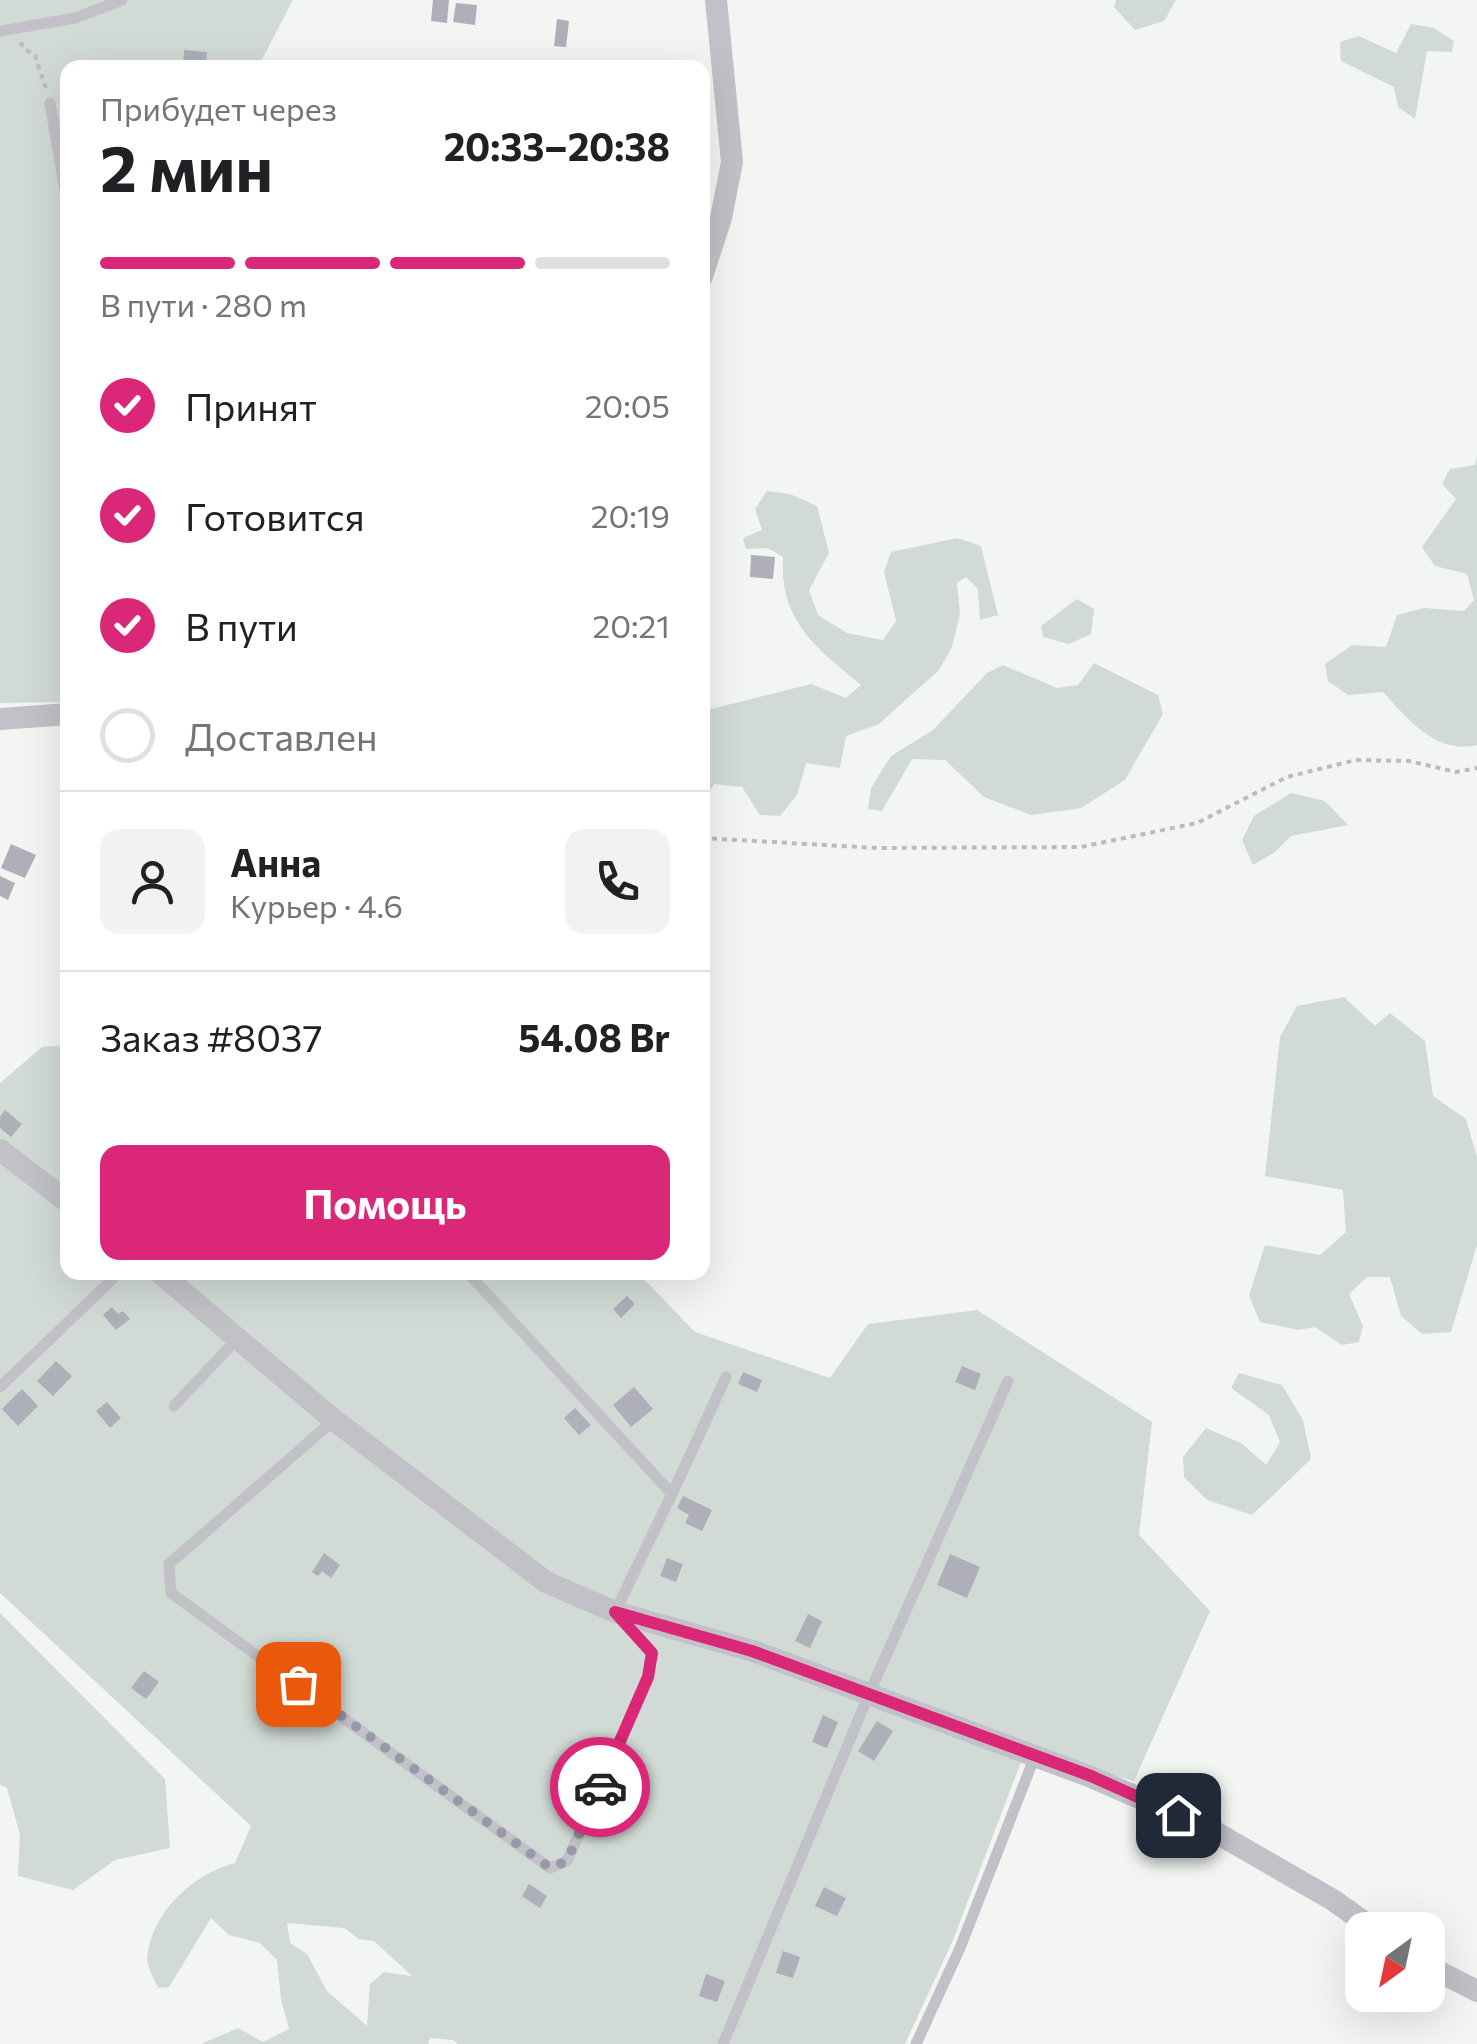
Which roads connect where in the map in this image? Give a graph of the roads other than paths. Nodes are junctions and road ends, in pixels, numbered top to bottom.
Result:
1 (122, 0) edge
2 (704, 0) edge
3 (716, 0) edge
4 (0, 31) edge
5 (50, 103) road end
6 (60, 161) edge
7 (710, 252) edge
8 (60, 715) edge
9 (0, 719) edge
10 (0, 1150) edge
11 (60, 1196) edge
12 (112, 1280) edge
13 (167, 1280) edge
14 (474, 1280) edge
15 (237, 1339) junction
16 (726, 1377) dead end
17 (1008, 1381) dead end
18 (0, 1386) edge
19 (174, 1406) dead end
20 (334, 1420) junction
21 (672, 1494) junction
22 (615, 1612) junction
23 (869, 1694) junction
24 (1035, 1756) junction
25 (1350, 1912) edge
26 (1445, 1975) edge
27 (1477, 1991) edge
28 (724, 2044) edge
29 (916, 2044) edge

1 - 4 lane
2 - 3 lane
3 - 7 street
5 - 6 lane
8 - 9 street
10 - 11 street
12 - 18 lane
13 - 15 street
14 - 21 lane
15 - 19 lane
15 - 20 street
16 - 21 lane
17 - 23 lane
20 - 22 street
20 - 22 lane
21 - 22 lane
22 - 23 street
23 - 24 street
23 - 28 lane
24 - 25 street
24 - 29 lane
26 - 27 street

